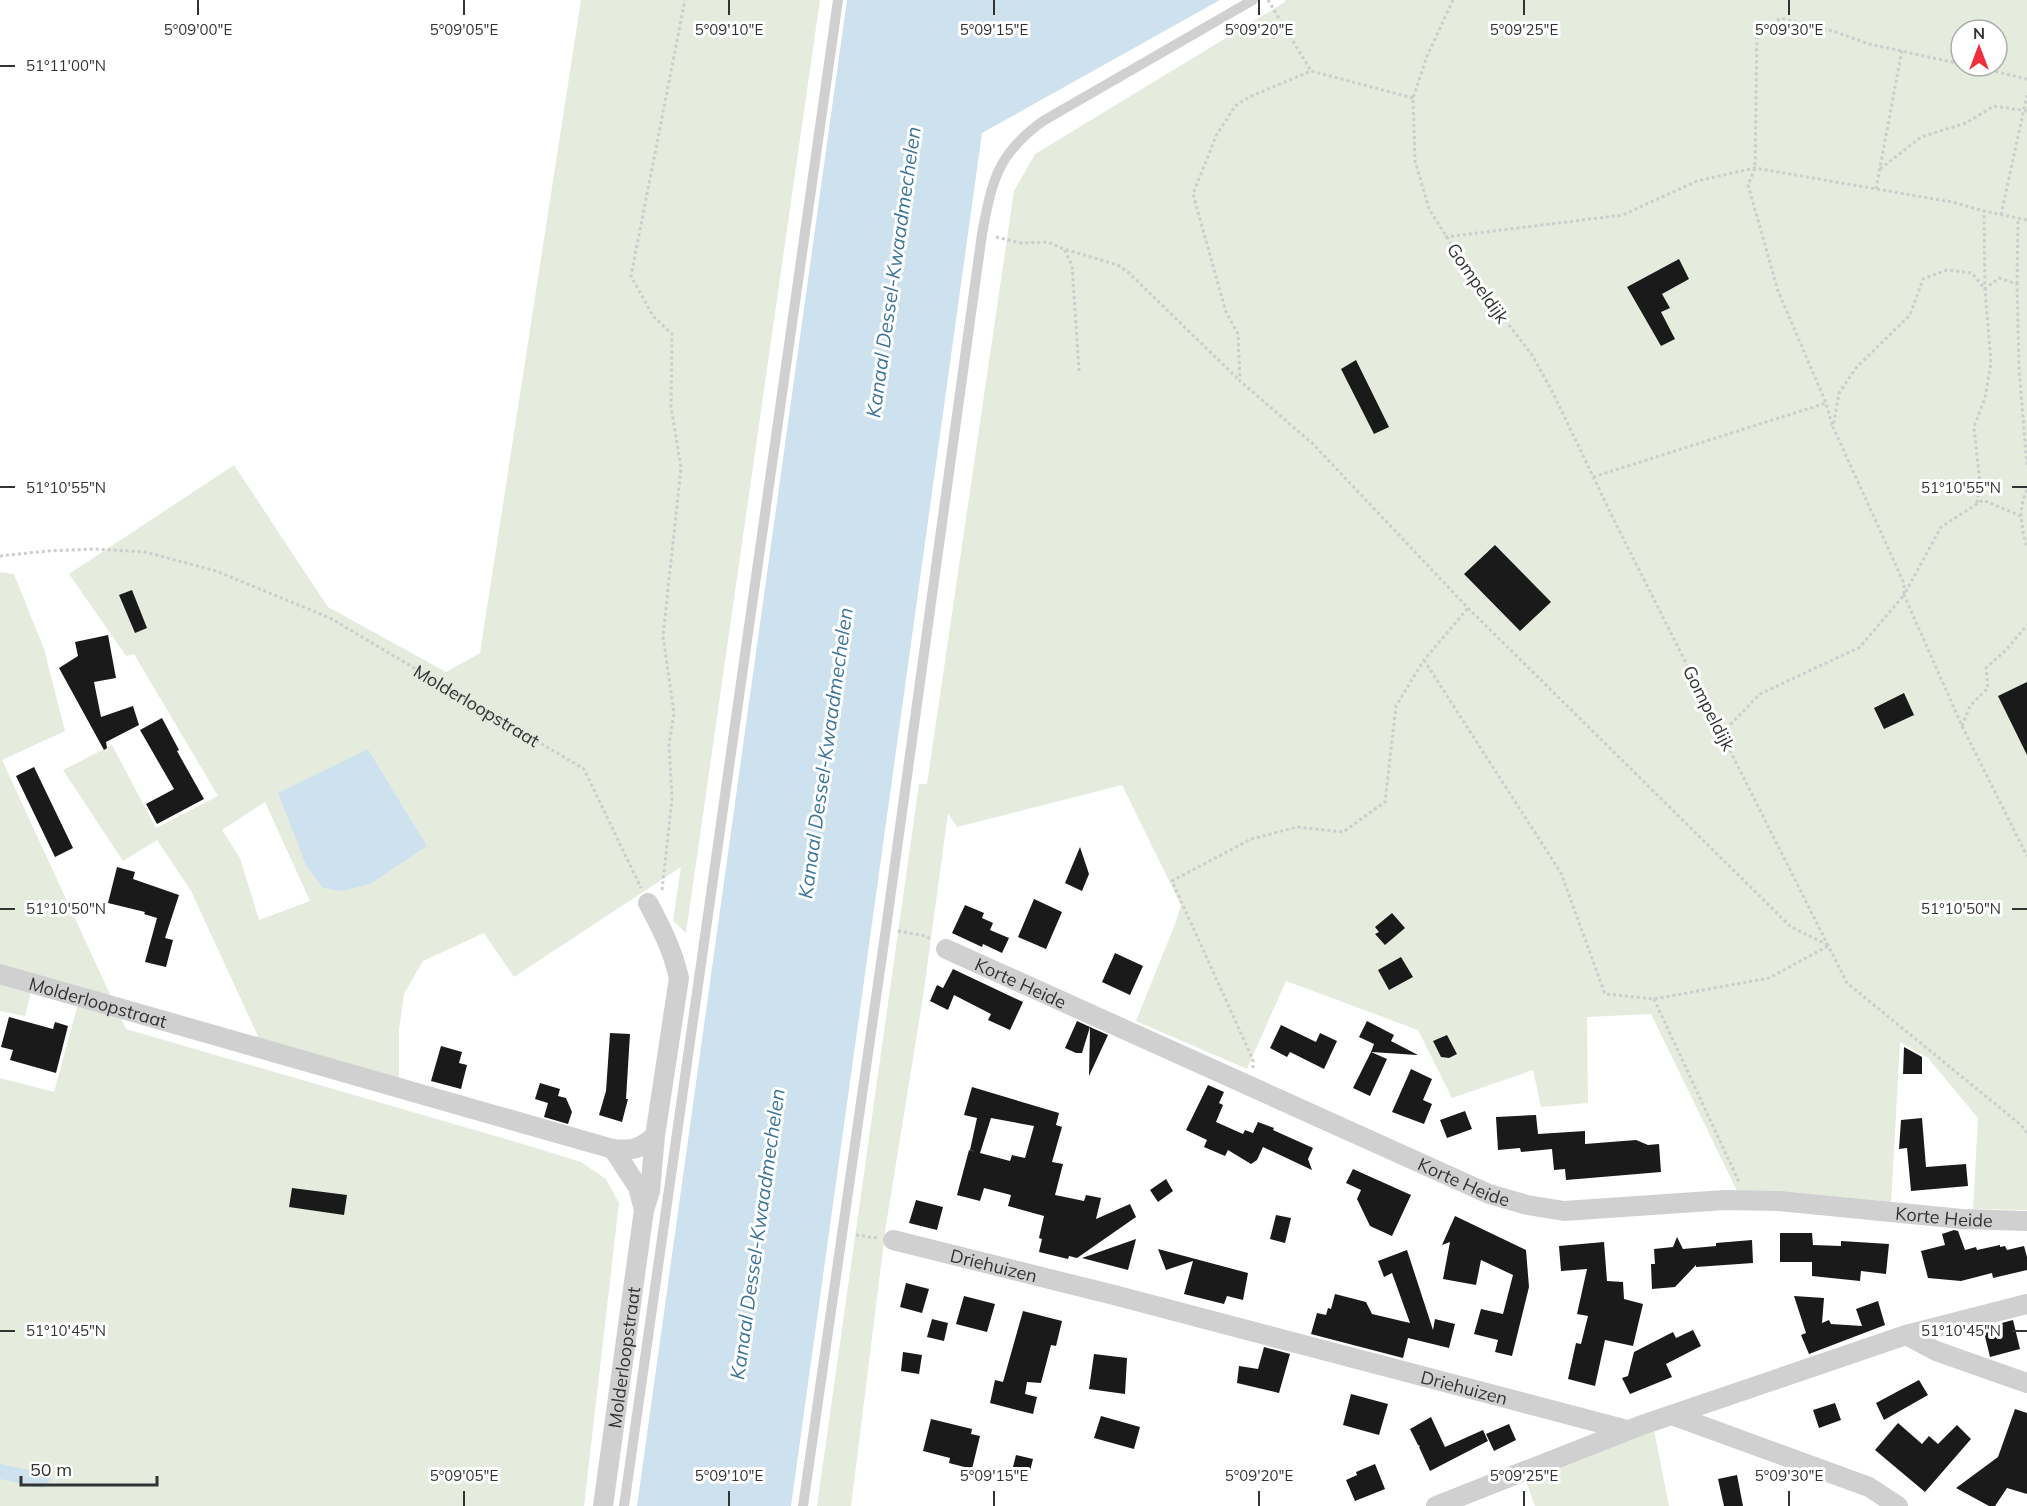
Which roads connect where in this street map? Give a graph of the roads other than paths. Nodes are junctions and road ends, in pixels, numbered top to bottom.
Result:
1 (838, 0) edge
2 (1253, 0) edge
3 (648, 903) road end
4 (946, 949) road end
5 (0, 974) edge
6 (655, 1136) junction
7 (613, 1149) junction
8 (644, 1210) junction
9 (2027, 1221) edge
10 (893, 1240) road end
11 (2027, 1304) edge
12 (1906, 1335) junction
13 (2027, 1383) edge
14 (1672, 1415) junction
15 (1627, 1430) junction
16 (603, 1506) edge
17 (624, 1506) edge
18 (803, 1506) edge
19 (1436, 1506) edge
20 (1898, 1506) edge

1 - 17 lane
2 - 18 lane
3 - 6 street, Molderloopstraat
4 - 9 street, Korte Heide
5 - 7 street, Molderloopstraat
6 - 7 street, Molderloopstraat
6 - 8 street, Molderloopstraat
7 - 8 street, Molderloopstraat
8 - 16 street, Molderloopstraat
10 - 15 street, Driehuizen
11 - 12 street
12 - 13 street
12 - 14 street
14 - 15 street
14 - 20 street
15 - 19 street

